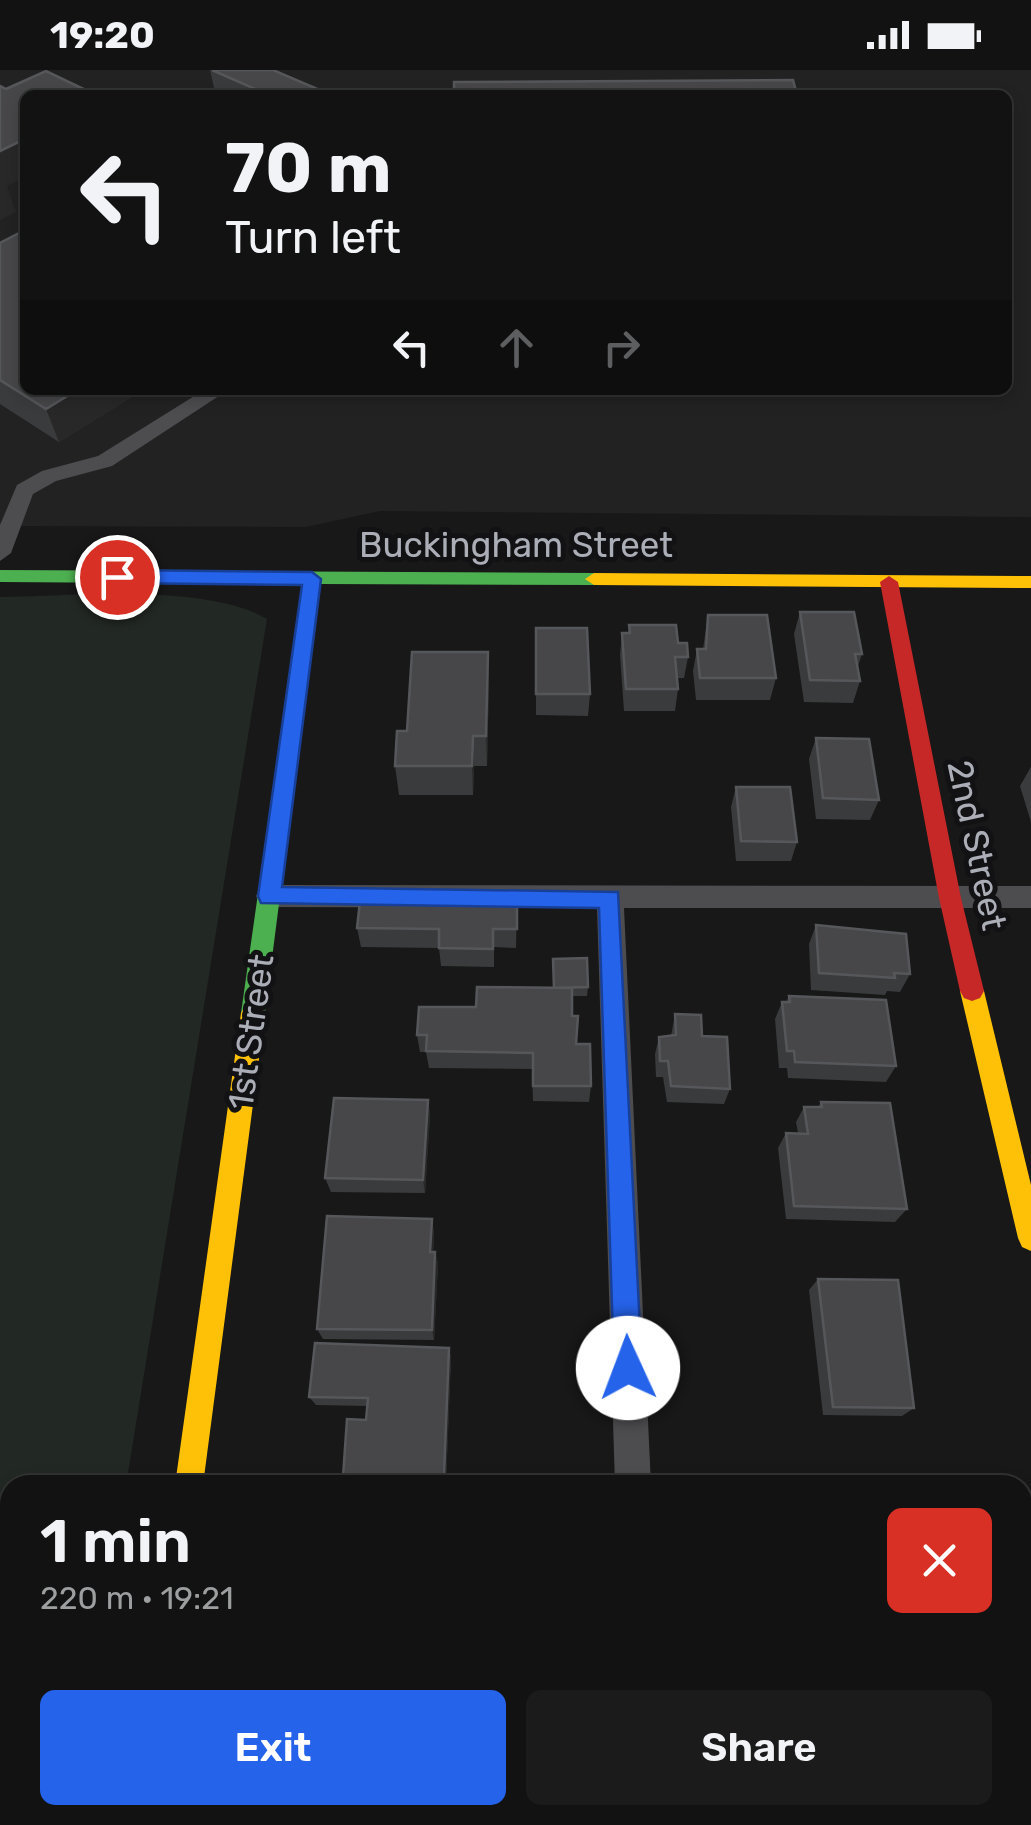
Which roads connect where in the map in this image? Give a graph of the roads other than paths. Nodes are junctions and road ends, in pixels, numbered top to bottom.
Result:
1 (210, 395) edge
2 (0, 553) edge
3 (0, 576) edge
4 (312, 579) junction
5 (890, 582) junction
6 (1031, 582) edge
7 (269, 896) junction
8 (1031, 897) edge
9 (950, 898) junction
10 (610, 899) junction
11 (1031, 1238) edge
12 (190, 1475) edge
13 (632, 1475) edge

1 - 2 lane
3 - 4 street, Buckingham Street
4 - 5 street, Buckingham Street
4 - 7 street, 1st Street
5 - 6 street, Buckingham Street
5 - 9 street, 2nd Street
7 - 10 lane
7 - 12 street, 1st Street
8 - 9 lane
9 - 10 lane
9 - 11 street, 2nd Street
10 - 13 lane

